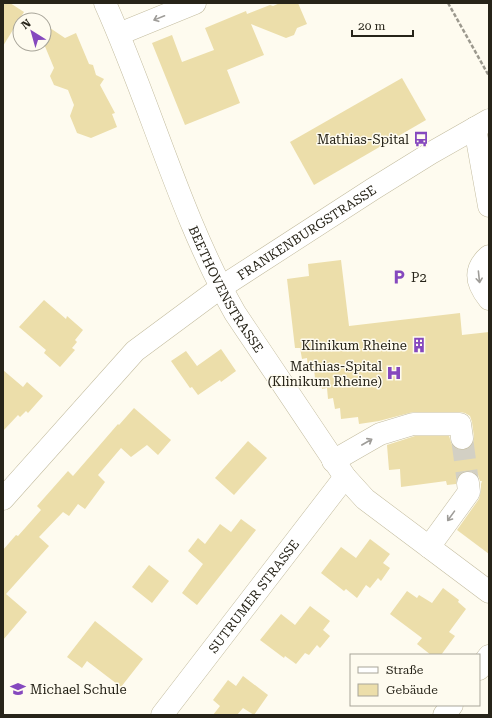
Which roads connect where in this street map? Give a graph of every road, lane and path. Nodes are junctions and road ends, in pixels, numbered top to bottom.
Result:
1 (105, 3) edge
2 (195, 3) edge
3 (448, 3) edge
4 (119, 34) junction
5 (489, 76) edge
6 (482, 124) edge
7 (489, 206) edge
8 (489, 256) edge
9 (220, 288) junction
10 (489, 299) edge
11 (462, 438) tunnel mouth
12 (339, 469) junction
13 (468, 483) tunnel mouth
14 (3, 498) edge
15 (429, 547) junction
16 (489, 592) edge
17 (489, 656) edge
18 (480, 668) edge
19 (451, 706) edge
20 (162, 715) edge
21 (444, 715) edge

1 - 4 street, BEETHOVENSTRASSE
2 -> 4 street
3 - 5 path
4 - 9 street, BEETHOVENSTRASSE
6 - 7 street
6 - 9 street, FRANKENBURGSTRASSE
8 -> 10 street
9 - 12 street, BEETHOVENSTRASSE
9 - 14 street, FRANKENBURGSTRASSE
12 -> 11 street
12 - 15 street, BEETHOVENSTRASSE
12 - 20 street, SUTRUMER STRASSE
13 -> 15 street
15 - 16 street, BEETHOVENSTRASSE
17 - 18 street
19 - 21 street

